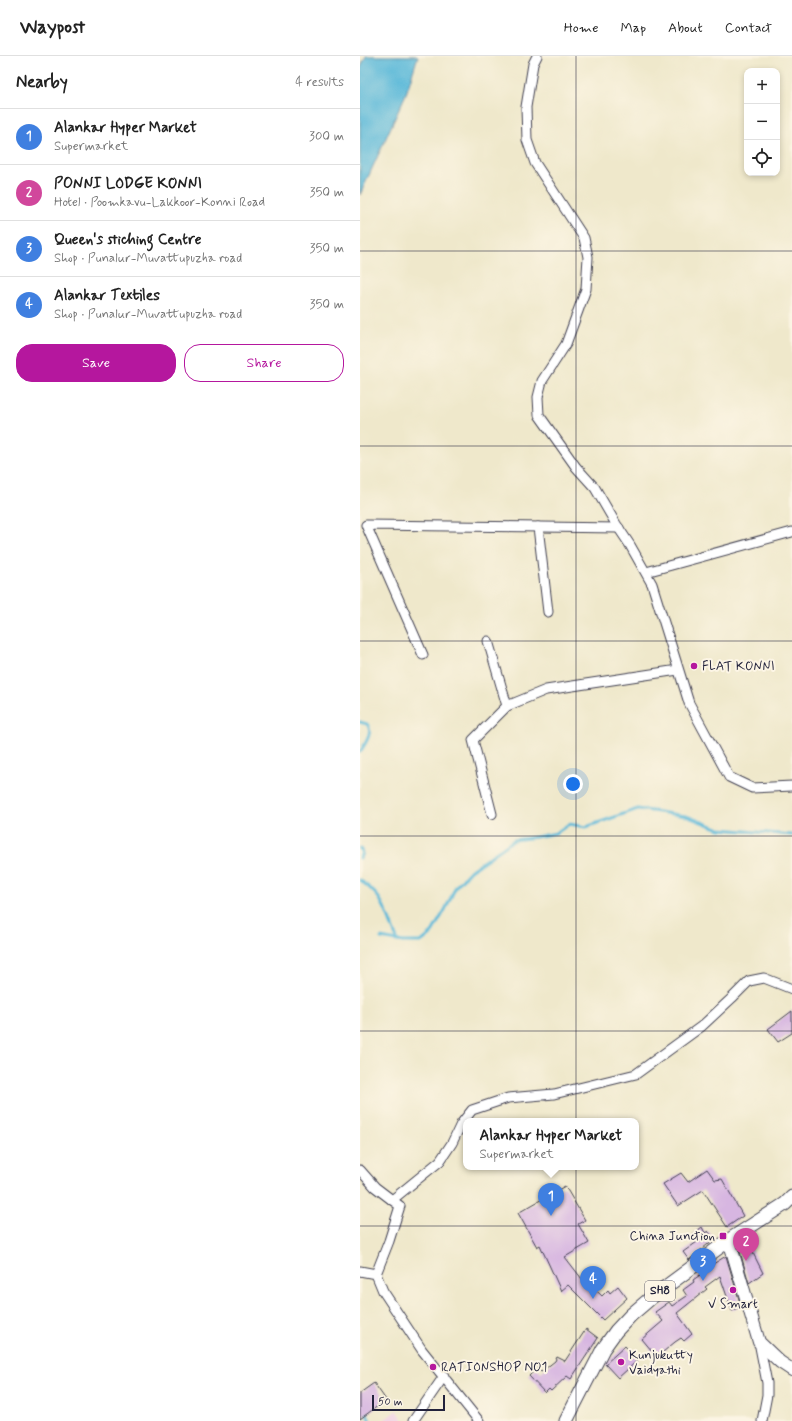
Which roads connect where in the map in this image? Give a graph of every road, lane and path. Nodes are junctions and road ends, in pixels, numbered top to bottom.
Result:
1 (537, 56) edge
2 (363, 525) edge
3 (538, 527) junction
4 (619, 528) junction
5 (792, 532) edge
6 (646, 572) junction
7 (548, 612) dead end
8 (488, 640) dead end
9 (423, 655) dead end
10 (678, 670) junction
11 (507, 706) junction
12 (792, 786) edge
13 (492, 814) dead end
14 (792, 989) edge
15 (466, 1118) edge
16 (463, 1123) edge
17 (360, 1170) edge
18 (792, 1197) edge
19 (392, 1200) junction
20 (729, 1240) junction
21 (360, 1271) edge
22 (376, 1274) junction
23 (759, 1342) junction
24 (792, 1370) edge
25 (444, 1376) junction
26 (413, 1421) edge
27 (479, 1421) edge
28 (566, 1421) edge
29 (762, 1421) edge

1 - 4 street
2 - 3 street
2 - 9 street
3 - 4 street
3 - 7 street
4 - 6 street
5 - 6 street
6 - 10 street
8 - 11 street
10 - 11 street
10 - 12 street
11 - 13 street
14 - 15 street
16 - 19 street
17 - 19 street
18 - 20 main road, SH8
19 - 22 street
20 - 23 main road
20 - 28 main road, SH8
21 - 22 street
22 - 25 street
23 - 24 main road
23 - 29 street
25 - 26 street
25 - 27 street

